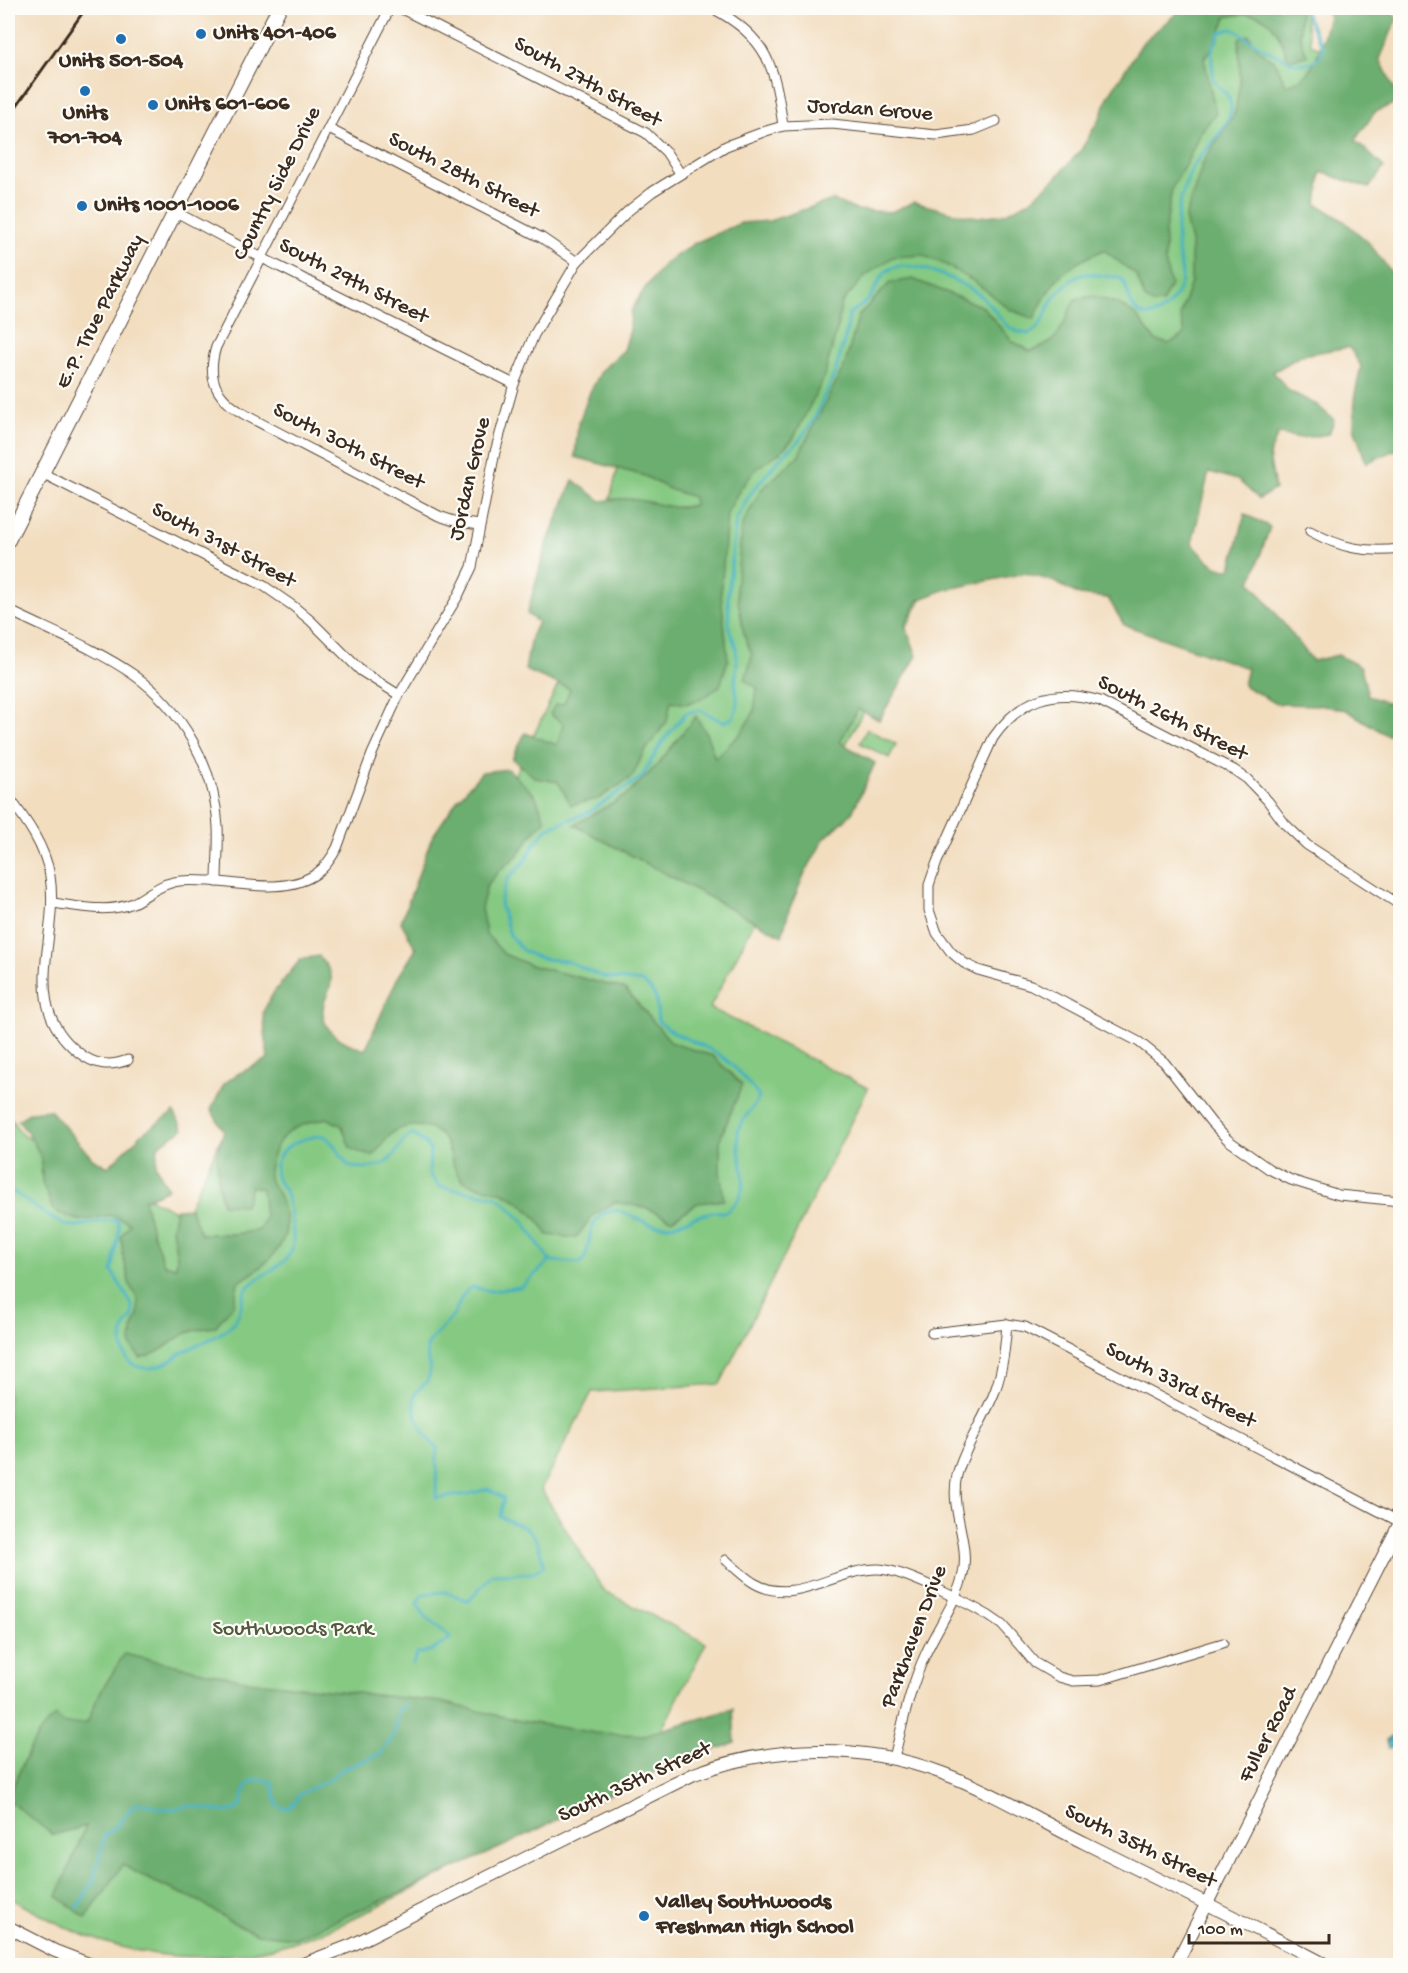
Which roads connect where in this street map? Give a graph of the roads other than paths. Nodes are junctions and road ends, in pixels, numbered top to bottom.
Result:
1 (279, 8) edge
2 (390, 8) edge
3 (400, 8) edge
4 (712, 8) edge
5 (996, 121) dead end
6 (783, 126) junction
7 (329, 129) junction
8 (680, 173) junction
9 (176, 212) junction
10 (262, 258) junction
11 (577, 262) junction
12 (214, 381) joint
13 (514, 384) junction
14 (42, 473) junction
15 (479, 525) junction
16 (1310, 531) dead end
17 (8, 540) edge
18 (1401, 549) edge
19 (8, 610) edge
20 (399, 695) junction
21 (8, 796) edge
22 (217, 882) junction
23 (52, 903) junction
24 (1401, 905) edge
25 (128, 1060) dead end
26 (1401, 1201) edge
27 (1007, 1324) junction
28 (932, 1333) dead end
29 (1401, 1522) edge
30 (726, 1560) dead end
31 (953, 1598) junction
32 (1223, 1643) dead end
33 (894, 1758) junction
34 (1207, 1902) junction
35 (8, 1927) edge
36 (94, 1965) edge
37 (298, 1965) edge
38 (1175, 1965) edge
39 (1328, 1965) edge

1 - 9 main road, E.P. True Parkway
2 - 7 street, Country Side Drive
3 - 8 street, South 27th Street
4 - 6 street
5 - 6 street, Jordan Grove
6 - 8 street, Jordan Grove
7 - 10 street, Country Side Drive
7 - 11 street, South 28th Street
8 - 11 street, Jordan Grove
9 - 10 street, South 29th Street
9 - 14 main road, E.P. True Parkway
10 - 12 street, Country Side Drive
10 - 13 street, South 29th Street
11 - 13 street, Jordan Grove
12 - 15 street, South 30th Street
13 - 15 street, Jordan Grove
14 - 17 main road, E.P. True Parkway
14 - 20 street, South 31st Street
15 - 20 street, Jordan Grove
16 - 18 street
19 - 22 street
20 - 22 street, Jordan Grove
21 - 23 street
22 - 23 street, Jordan Grove
23 - 25 street
24 - 26 street, South 26th Street
27 - 28 street, South 33rd Street
27 - 29 street, South 33rd Street
27 - 31 street, Parkhaven Drive
29 - 34 street, Fuller Road
30 - 31 street
31 - 32 street
31 - 33 street, Parkhaven Drive
33 - 34 street, South 35th Street
33 - 37 street, South 35th Street
34 - 38 street, Fuller Road
34 - 39 street, South 35th Street
35 - 36 street

